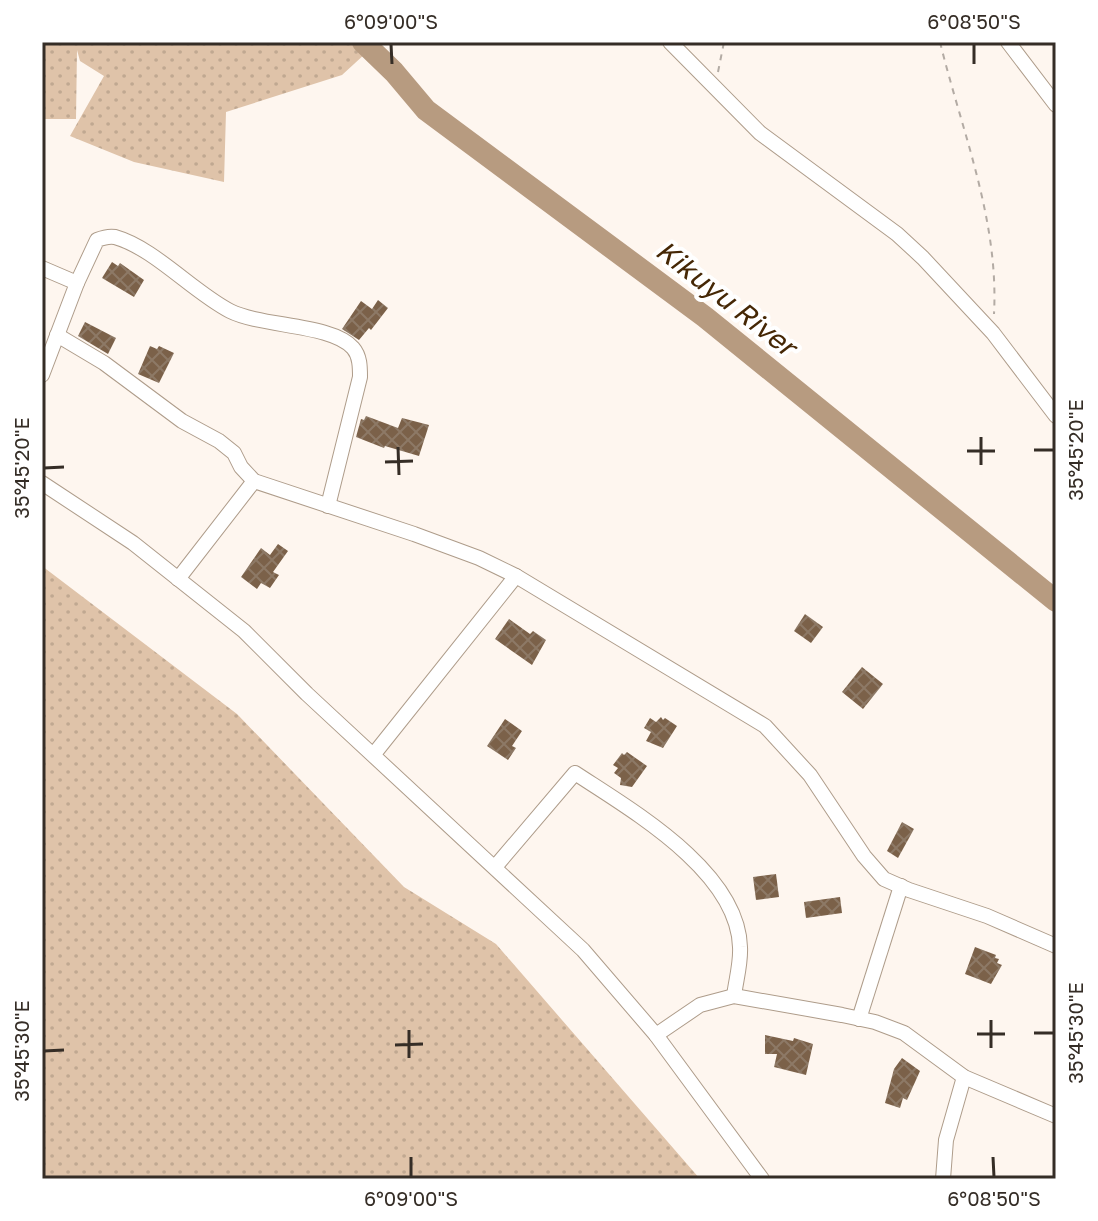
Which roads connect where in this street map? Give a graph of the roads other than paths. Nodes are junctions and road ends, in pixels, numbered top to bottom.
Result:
1 (670, 42) edge
2 (1008, 42) edge
3 (1056, 105) edge
4 (42, 268) edge
5 (77, 283) junction
6 (57, 335) junction
7 (42, 375) edge
8 (1056, 416) edge
9 (254, 481) junction
10 (42, 483) edge
11 (328, 506) junction
12 (516, 576) junction
13 (178, 579) junction
14 (374, 754) junction
15 (495, 867) junction
16 (901, 886) junction
17 (1056, 946) edge
18 (734, 996) junction
19 (859, 1019) junction
20 (656, 1035) junction
21 (964, 1077) junction
22 (1056, 1116) edge
23 (762, 1179) edge
24 (943, 1179) edge

1 - 8 street
2 - 3 street
4 - 5 street
5 - 6 street
5 - 11 street
6 - 7 street
6 - 9 street
9 - 11 street
9 - 13 street
10 - 13 street
11 - 12 street
12 - 14 street
12 - 16 street
13 - 14 street
14 - 15 street
15 - 18 street
15 - 20 street
16 - 17 street
16 - 19 street
18 - 19 street
18 - 20 street
19 - 21 street
20 - 23 street
21 - 22 street
21 - 24 street

